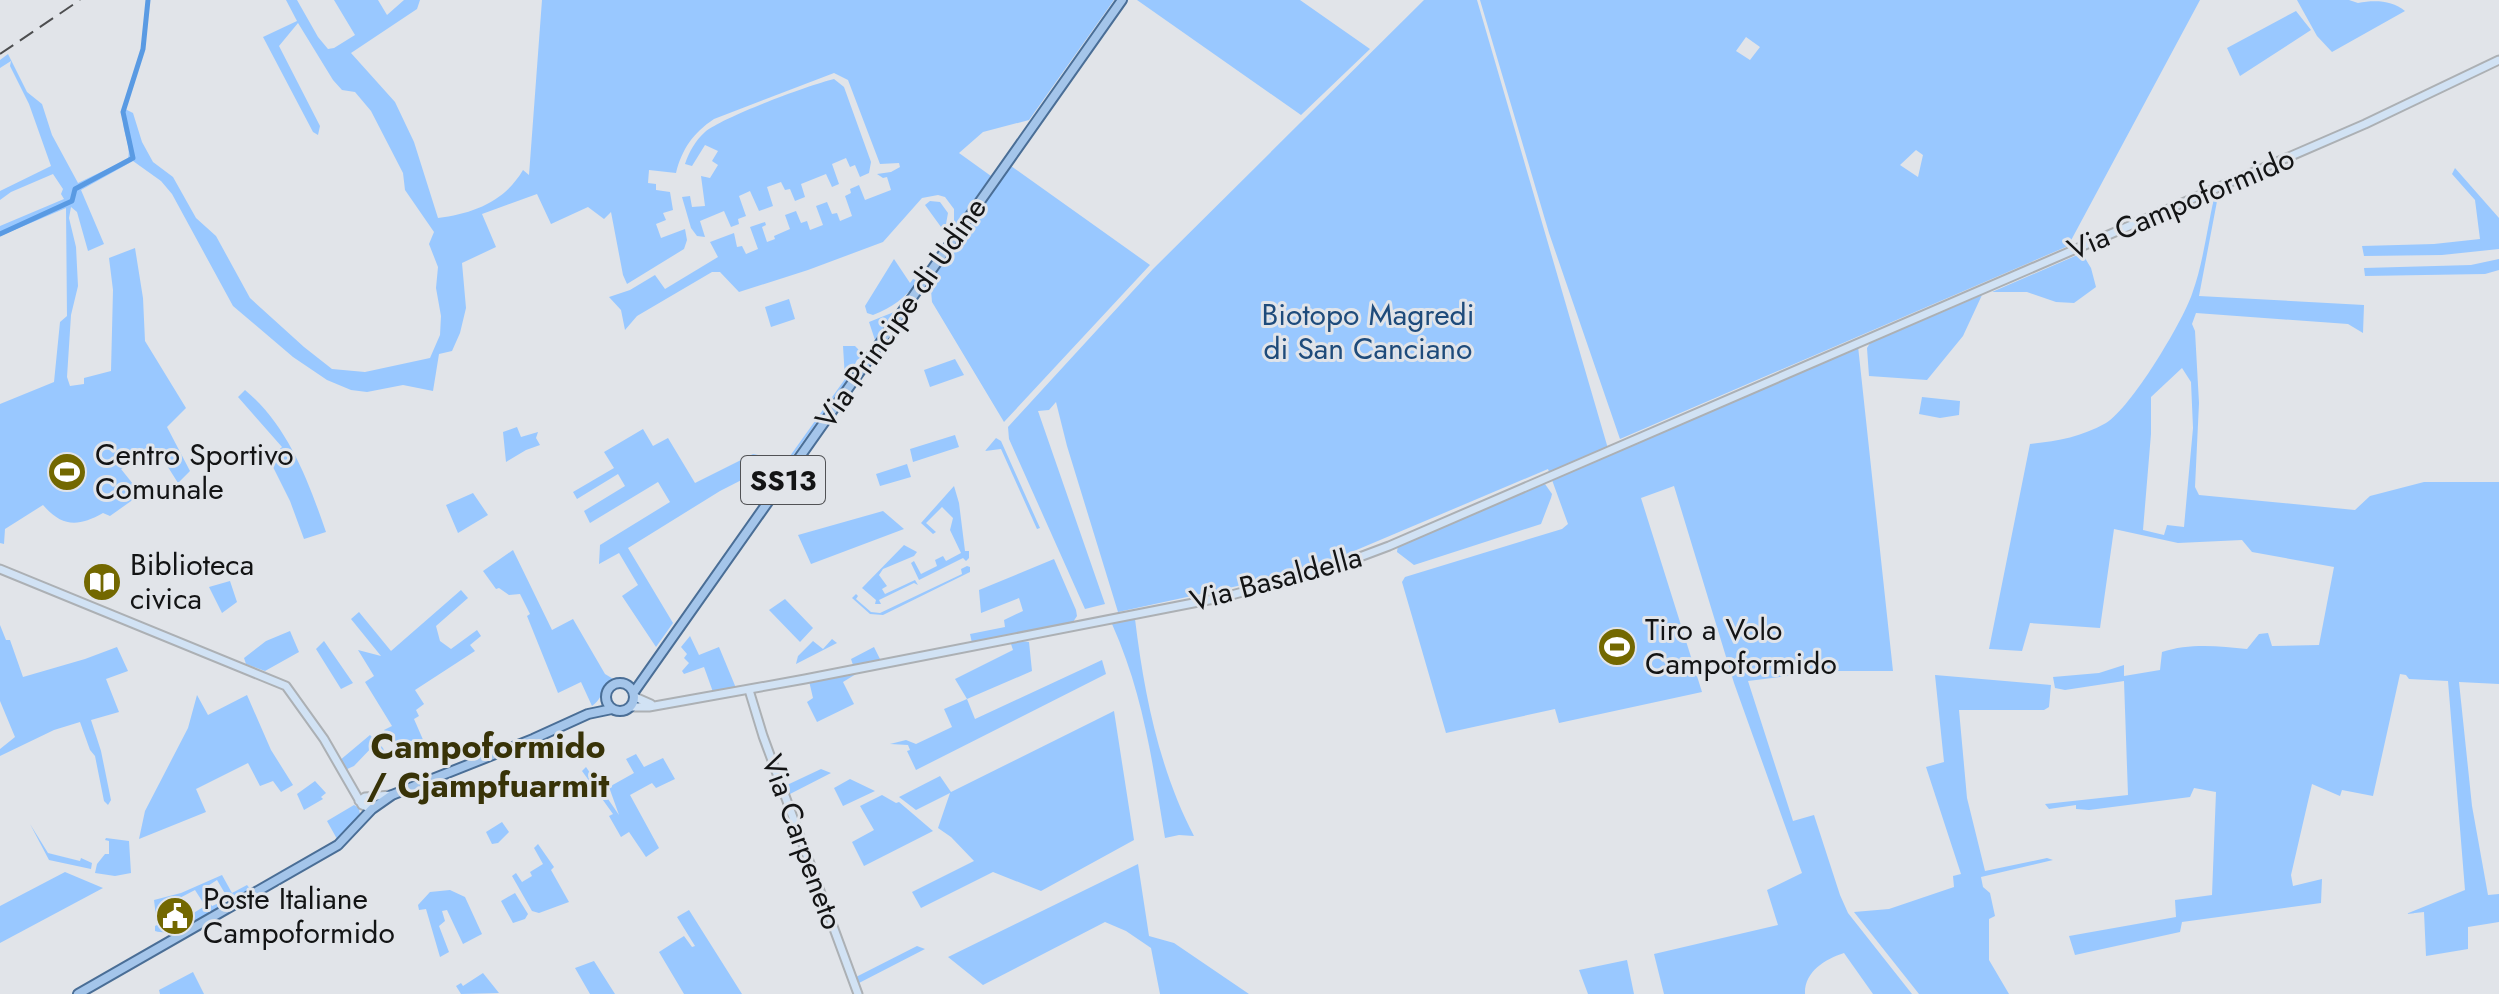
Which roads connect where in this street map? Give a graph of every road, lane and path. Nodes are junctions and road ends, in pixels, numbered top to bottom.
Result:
1 (1122, 0) edge
2 (2499, 60) edge
3 (1861, 342) joint
4 (0, 569) edge
5 (653, 665) junction
6 (626, 684) junction
7 (749, 690) junction
8 (633, 698) junction
9 (606, 700) junction
10 (612, 709) junction
11 (588, 714) junction
12 (392, 795) junction
13 (362, 799) junction
14 (373, 809) junction
15 (363, 818) junction
16 (78, 994) edge
17 (858, 994) edge

1 - 5 main road, Via Principe di Udine / SS13
2 - 3 main road, Via Campoformido
3 - 7 main road, Via Basaldella
4 - 13 main road
5 - 6 main road, Via Principe di Udine / SS13
5 - 8 main road, Via Principe di Udine / SS13
6 - 8 main road
6 - 9 main road, Via Principe di Udine / SS13
7 - 8 main road, Via Basaldella
7 - 17 main road, Via Carpeneto
8 - 10 main road, SS13
9 - 10 main road
9 - 11 main road, SS13
10 - 11 main road, SS13
11 - 12 main road, SS13
12 - 13 main road
12 - 14 main road, SS13
13 - 14 main road
13 - 15 main road
14 - 15 main road, SS13
15 - 16 main road, SS13

